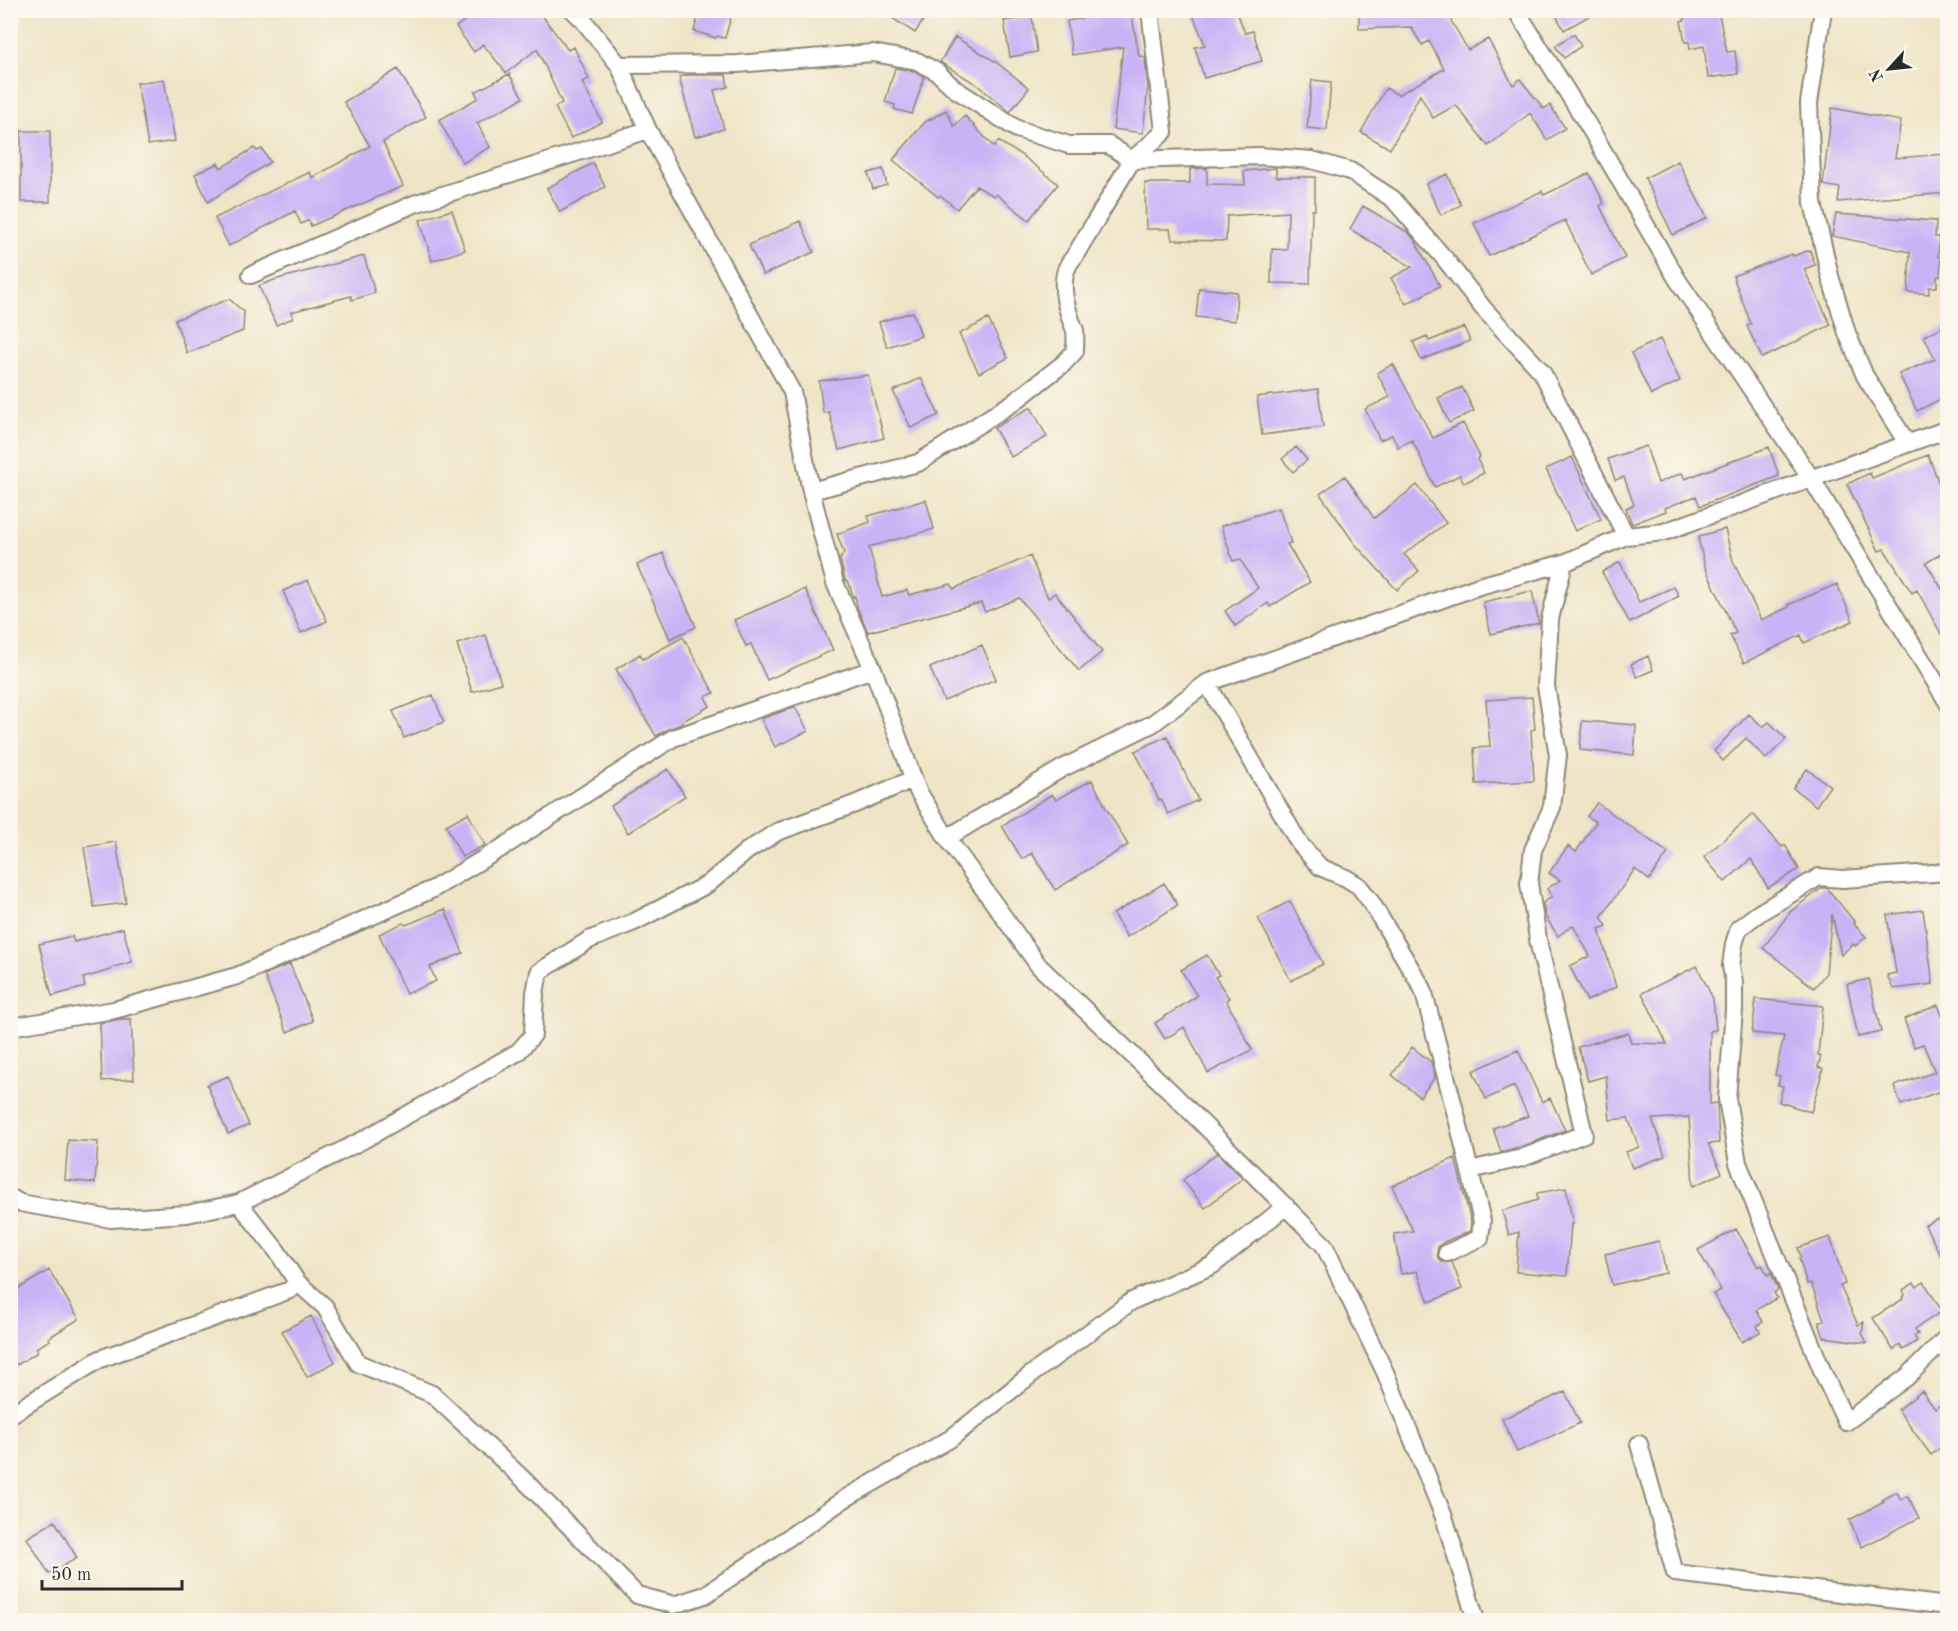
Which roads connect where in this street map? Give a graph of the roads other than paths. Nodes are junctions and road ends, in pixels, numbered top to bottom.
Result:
1 (573, 10) edge
2 (1150, 10) edge
3 (1516, 10) edge
4 (1823, 10) edge
5 (619, 65) junction
6 (648, 130) junction
7 (1132, 160) junction
8 (251, 275) dead end
9 (1940, 431) edge
10 (1907, 443) junction
11 (1947, 444) edge
12 (1811, 478) junction
13 (811, 491) junction
14 (1626, 536) junction
15 (1564, 563) junction
16 (873, 669) junction
17 (1207, 683) junction
18 (1947, 703) edge
19 (913, 779) junction
20 (947, 838) junction
21 (1947, 872) edge
22 (10, 1027) edge
23 (1470, 1170) junction
24 (10, 1197) edge
25 (239, 1203) junction
26 (1286, 1206) junction
27 (1447, 1253) dead end
28 (297, 1281) junction
29 (1947, 1336) edge
30 (10, 1415) edge
31 (1639, 1444) dead end
32 (1947, 1606) edge
33 (1476, 1620) edge

1 - 5 street
2 - 7 street
3 - 12 street
4 - 10 street
5 - 6 street
5 - 7 street
6 - 8 street
6 - 13 street
7 - 13 street
7 - 14 street
9 - 10 street
9 - 11 street
10 - 12 street
12 - 14 street
12 - 18 street
13 - 16 street
14 - 15 street
15 - 17 street
15 - 23 street
16 - 19 street
16 - 22 street
17 - 20 street
17 - 23 street
19 - 20 street
19 - 25 street
20 - 26 street
21 - 29 street
23 - 27 street
24 - 25 street
25 - 28 street
26 - 28 street
26 - 33 street
28 - 30 street
31 - 32 street

